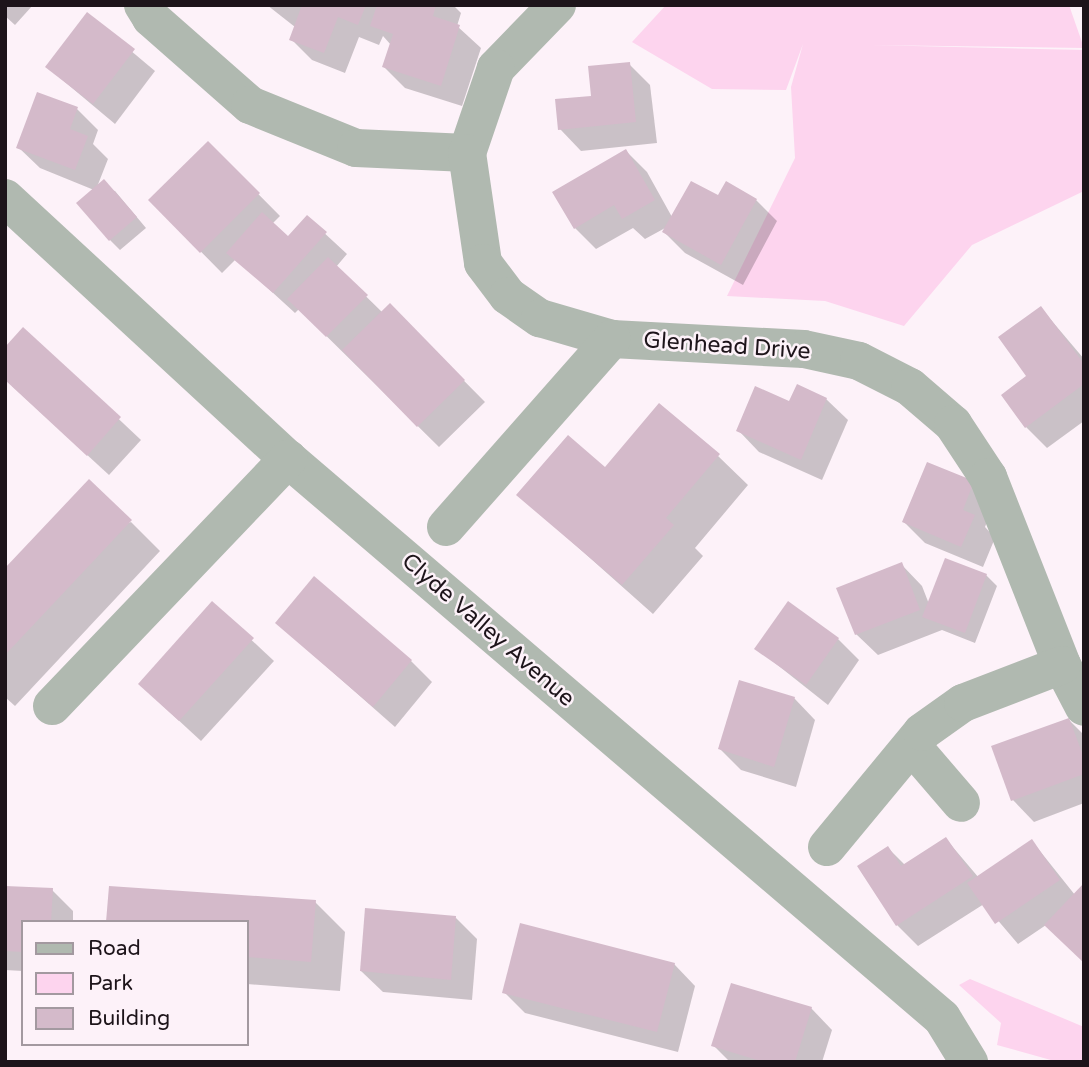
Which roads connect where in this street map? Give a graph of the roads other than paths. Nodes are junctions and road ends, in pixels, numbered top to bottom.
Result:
1 (143, 5) edge
2 (557, 5) edge
3 (467, 153) junction
4 (5, 198) edge
5 (612, 339) junction
6 (288, 458) junction
7 (446, 527) dead end
8 (1062, 665) junction
9 (52, 706) dead end
10 (1084, 707) edge
11 (912, 746) junction
12 (961, 803) dead end
13 (827, 847) dead end
14 (969, 1062) edge

1 - 3 street
2 - 3 street, Glenhead Drive
3 - 5 street, Glenhead Drive
4 - 6 street, Clyde Valley Avenue
5 - 7 street
5 - 8 street, Glenhead Drive
6 - 9 street
6 - 14 street, Clyde Valley Avenue
8 - 10 street, Glenhead Drive
8 - 11 street
11 - 12 street
11 - 13 street

